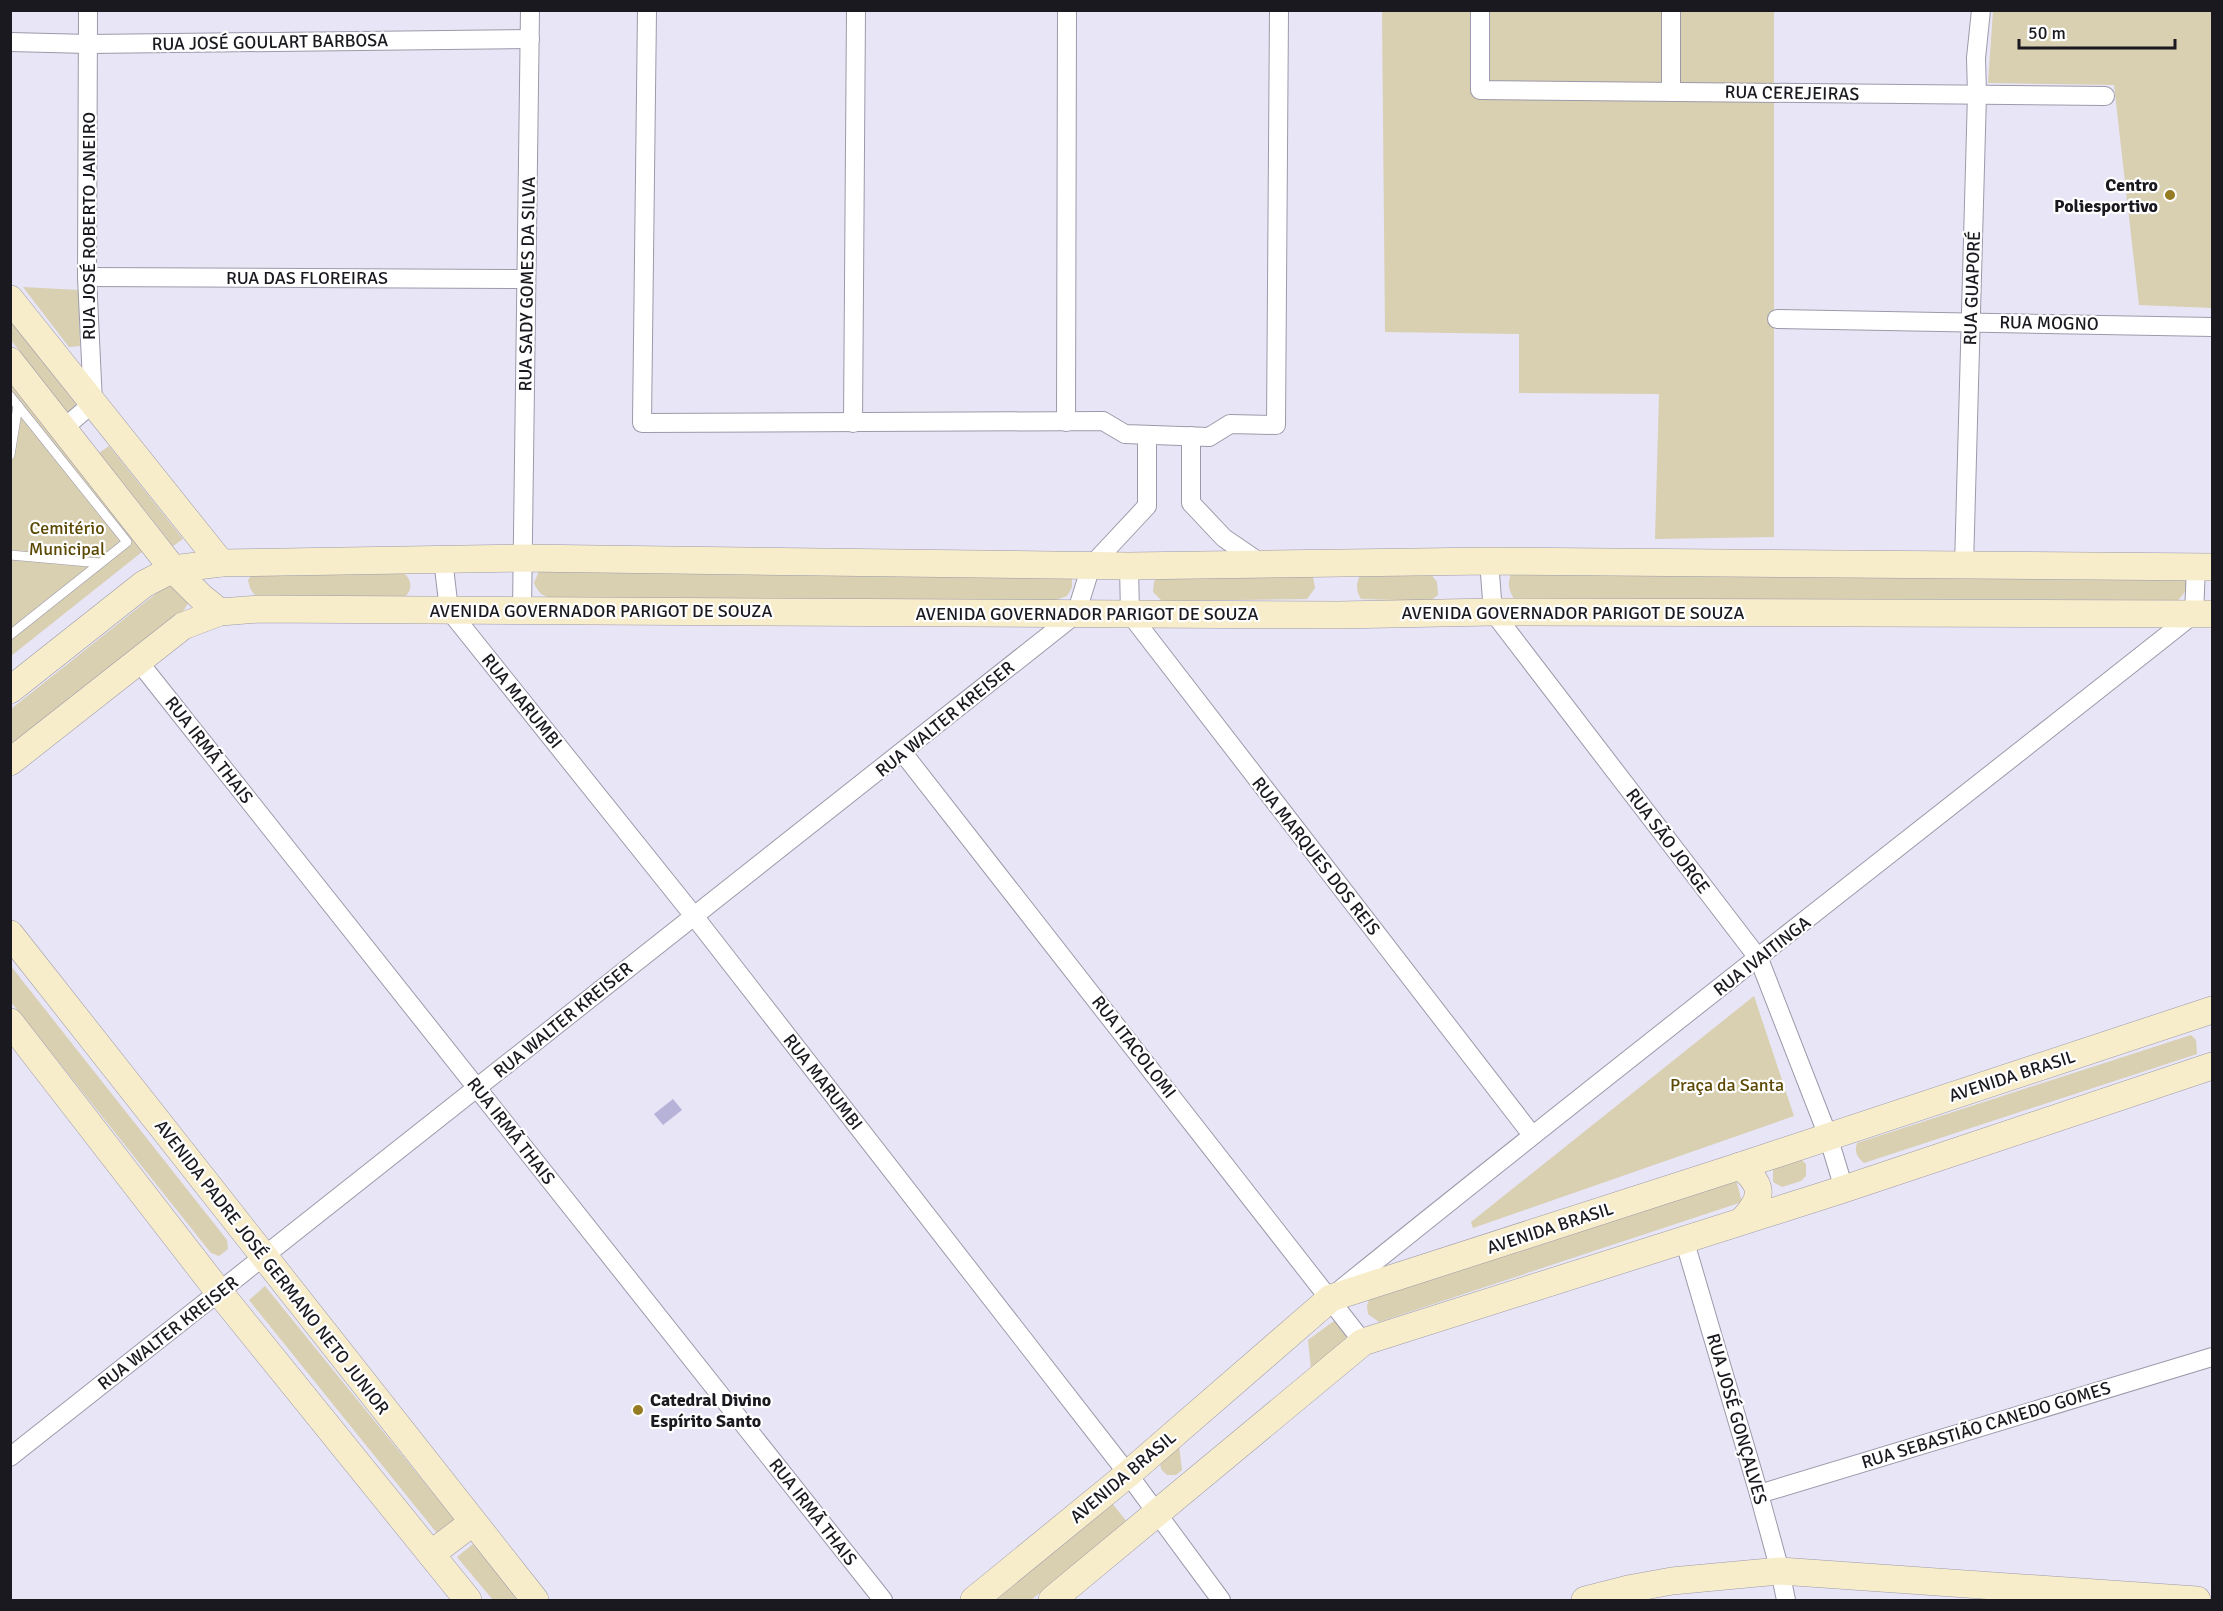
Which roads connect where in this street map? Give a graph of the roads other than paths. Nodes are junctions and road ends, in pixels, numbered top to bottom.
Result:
1 (88, 10) edge
2 (530, 10) edge
3 (646, 10) edge
4 (856, 10) edge
5 (1067, 10) edge
6 (1279, 10) edge
7 (1480, 10) edge
8 (1671, 10) edge
9 (1981, 10) edge
10 (530, 39) junction
11 (10, 42) edge
12 (89, 44) junction
13 (1671, 92) junction
14 (1977, 94) junction
15 (2105, 96) dead end
16 (87, 277) junction
17 (526, 279) junction
18 (10, 299) edge
19 (1777, 320) dead end
20 (1971, 322) junction
21 (2212, 327) edge
22 (10, 361) edge
23 (10, 396) edge
24 (93, 403) junction
25 (18, 406) junction
26 (1066, 422) junction
27 (853, 423) junction
28 (64, 428) junction
29 (1147, 435) junction
30 (1191, 436) junction
31 (10, 454) edge
32 (10, 555) edge
33 (524, 558) junction
34 (443, 559) junction
35 (1489, 561) junction
36 (100, 563) junction
37 (221, 563) junction
38 (1263, 565) junction
39 (1091, 566) junction
40 (1129, 566) junction
41 (1964, 566) junction
42 (2204, 567) edge
43 (173, 569) junction
44 (448, 610) junction
45 (522, 610) junction
46 (220, 612) junction
47 (1493, 612) junction
48 (1076, 614) junction
49 (1130, 614) junction
50 (2203, 614) edge
51 (10, 635) edge
52 (139, 662) junction
53 (10, 690) edge
54 (903, 753) junction
55 (10, 762) edge
56 (694, 916) junction
57 (10, 934) edge
58 (1759, 959) junction
59 (2212, 1010) edge
60 (10, 1022) edge
61 (2212, 1066) edge
62 (478, 1089) junction
63 (1532, 1135) junction
64 (1828, 1136) junction
65 (1740, 1166) junction
66 (1844, 1189) junction
67 (1742, 1221) junction
68 (1684, 1239) junction
69 (265, 1257) junction
70 (219, 1292) junction
71 (1331, 1298) junction
72 (1363, 1342) junction
73 (2212, 1357) edge
74 (10, 1457) edge
75 (1128, 1474) junction
76 (1759, 1494) junction
77 (1157, 1514) junction
78 (472, 1523) junction
79 (430, 1554) junction
80 (1780, 1571) junction
81 (468, 1600) edge
82 (535, 1600) edge
83 (883, 1600) edge
84 (974, 1600) edge
85 (1052, 1600) edge
86 (1221, 1600) edge
87 (1585, 1600) edge
88 (1786, 1600) edge
89 (2197, 1600) edge

1 - 12 street, RUA JOSÉ ROBERTO JANEIRO
2 - 10 street, RUA SADY GOMES DA SILVA
3 - 27 street
4 - 27 street
5 - 26 street
6 - 30 street
7 - 13 street, RUA CEREJEIRAS
8 - 13 street
9 - 14 street, RUA GUAPORÉ
10 - 12 street, RUA JOSÉ GOULART BARBOSA
10 - 17 street, RUA SADY GOMES DA SILVA
11 - 12 street, RUA JOSÉ GOULART BARBOSA
12 - 16 street, RUA JOSÉ ROBERTO JANEIRO
13 - 14 street, RUA CEREJEIRAS
14 - 15 street, RUA CEREJEIRAS
14 - 20 street, RUA GUAPORÉ
16 - 17 street, RUA DAS FLOREIRAS
16 - 24 street, RUA JOSÉ ROBERTO JANEIRO
17 - 33 street, RUA SADY GOMES DA SILVA
18 - 24 street
19 - 20 street, RUA MOGNO
20 - 21 street, RUA MOGNO
20 - 41 street, RUA GUAPORÉ
22 - 28 street
23 - 25 lane
24 - 28 street
24 - 37 street
25 - 31 lane
25 - 36 lane
26 - 27 street
26 - 29 street
28 - 43 street
29 - 30 street
29 - 39 street
30 - 38 street
32 - 36 lane
33 - 34 street
33 - 39 street
33 - 45 street, RUA SADY GOMES DA SILVA
34 - 37 street
34 - 44 street
35 - 38 street
35 - 41 street
35 - 47 street
36 - 51 lane
37 - 43 street
38 - 40 street
39 - 40 street
39 - 48 street
40 - 49 street
41 - 42 street
42 - 50 street
43 - 46 street
43 - 53 street
44 - 45 street, AVENIDA GOVERNADOR PARIGOT DE SOUZA
44 - 46 street, AVENIDA GOVERNADOR PARIGOT DE SOUZA
44 - 56 street, RUA MARUMBI
45 - 48 street, AVENIDA GOVERNADOR PARIGOT DE SOUZA
46 - 52 street, AVENIDA GOVERNADOR PARIGOT DE SOUZA
47 - 49 street, AVENIDA GOVERNADOR PARIGOT DE SOUZA
47 - 50 street, AVENIDA GOVERNADOR PARIGOT DE SOUZA
47 - 58 street, RUA SÃO JORGE
48 - 49 street, AVENIDA GOVERNADOR PARIGOT DE SOUZA
48 - 54 street, RUA WALTER KREISER
49 - 63 street, RUA MARQUES DOS REIS
50 - 58 street, RUA IVAITINGA
52 - 55 street, AVENIDA GOVERNADOR PARIGOT DE SOUZA
52 - 62 street, RUA IRMÃ THAIS
54 - 56 street, RUA WALTER KREISER
54 - 71 street, RUA ITACOLOMI
56 - 62 street, RUA WALTER KREISER
56 - 75 street, RUA MARUMBI
57 - 69 street, AVENIDA PADRE JOSÉ GERMANO NETO JUNIOR
58 - 63 street, RUA IVAITINGA
58 - 64 street, RUA SÃO JORGE
59 - 64 street, AVENIDA BRASIL
60 - 70 street
61 - 66 street
62 - 69 street, RUA WALTER KREISER
62 - 83 street, RUA IRMÃ THAIS
63 - 71 street, RUA IVAITINGA
64 - 65 street, AVENIDA BRASIL
64 - 66 street, RUA SÃO JORGE
65 - 67 street
65 - 71 street, AVENIDA BRASIL
66 - 67 street
67 - 68 street
68 - 72 street
68 - 76 street, RUA JOSÉ GONÇALVES
69 - 70 street, RUA WALTER KREISER
69 - 78 street, AVENIDA PADRE JOSÉ GERMANO NETO JUNIOR
70 - 74 street, RUA WALTER KREISER
70 - 79 street
71 - 72 street, RUA ITACOLOMI
71 - 75 street, AVENIDA BRASIL
72 - 77 street
73 - 76 street, RUA SEBASTIÃO CANEDO GOMES
75 - 77 street, RUA MARUMBI
75 - 84 street, AVENIDA BRASIL
76 - 80 street, RUA JOSÉ GONÇALVES
77 - 85 street
77 - 86 street, RUA MARUMBI
78 - 79 street
78 - 82 street, AVENIDA PADRE JOSÉ GERMANO NETO JUNIOR
79 - 81 street
80 - 87 street
80 - 88 street, RUA JOSÉ GONÇALVES
80 - 89 street

